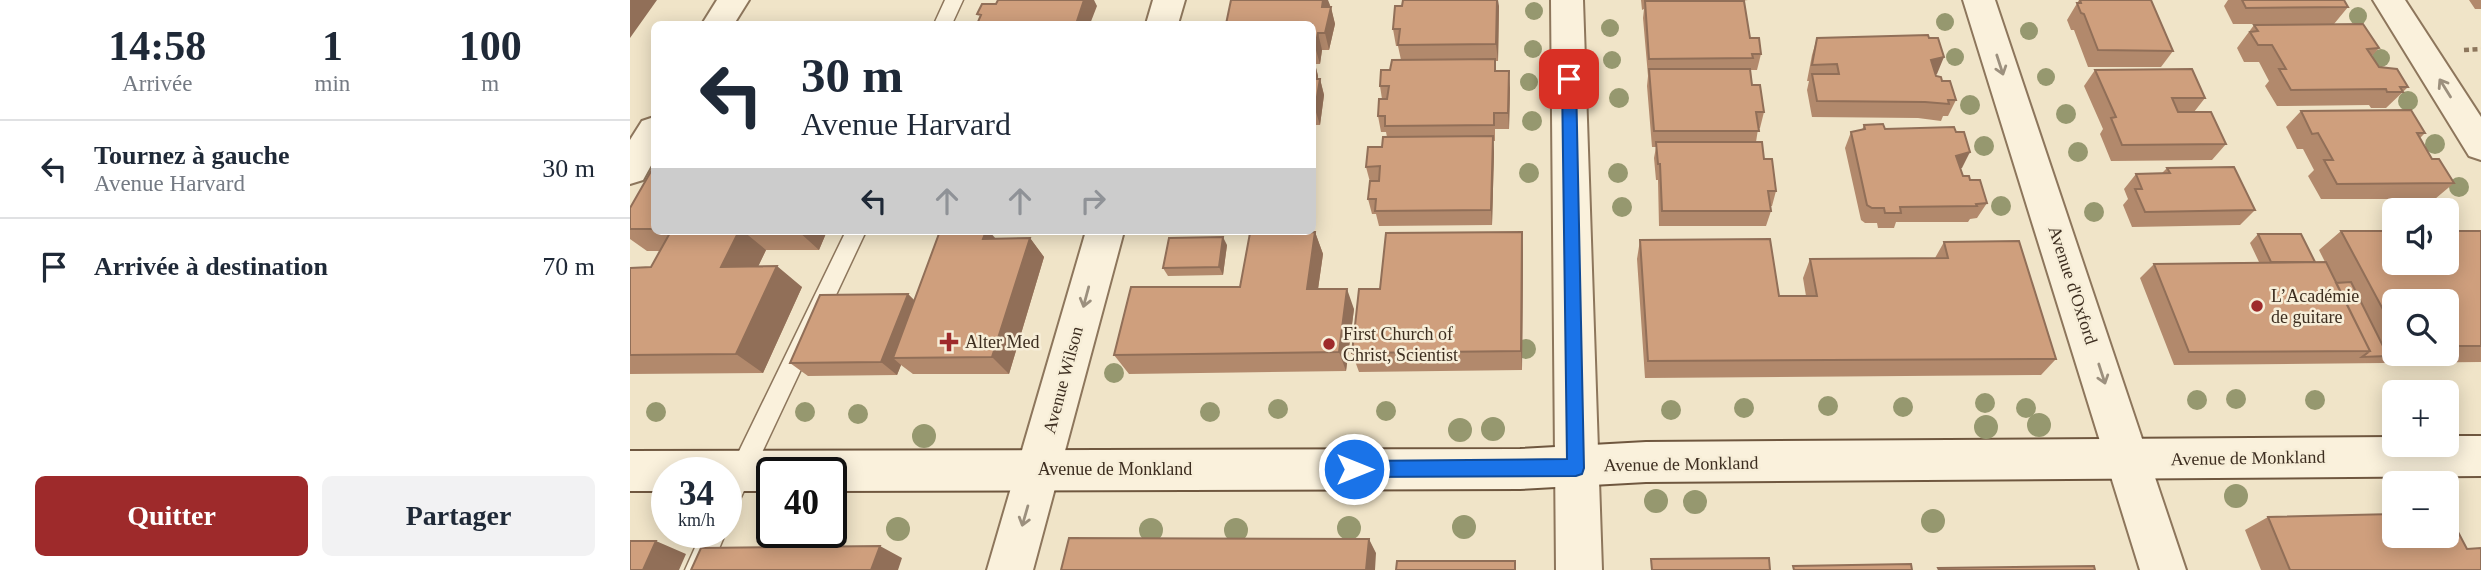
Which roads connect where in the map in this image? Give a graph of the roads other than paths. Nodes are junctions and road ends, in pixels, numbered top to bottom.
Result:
1 (733, 0) edge
2 (954, 0) edge
3 (1169, 0) edge
4 (1567, 0) edge
5 (1979, 0) edge
6 (2389, 0) edge
7 (720, 21) edge
8 (944, 21) edge
9 (1163, 21) edge
10 (651, 135) edge
11 (2481, 146) edge
12 (630, 170) edge
13 (854, 235) edge
14 (1104, 235) edge
15 (2481, 456) edge
16 (2128, 460) junction
17 (1576, 468) junction
18 (1038, 469) junction
19 (742, 470) edge
20 (630, 471) edge
21 (651, 474) edge
22 (742, 487) edge
23 (707, 548) edge
24 (697, 570) edge
25 (1010, 570) edge
26 (1579, 570) edge
27 (2164, 570) edge

1 - 7 street
2 - 8 lane
3 - 9 street
4 - 17 street
5 -> 16 street, Avenue d'Oxford
11 -> 6 street
10 - 12 street
13 - 19 lane
14 -> 18 street, Avenue Wilson
15 - 16 street, Avenue de Monkland
16 - 17 street, Avenue de Monkland
16 - 27 street, Avenue d'Oxford
17 - 18 street, Avenue de Monkland
17 - 26 street
18 - 22 street, Avenue de Monkland
18 -> 25 street, Avenue Wilson
20 - 21 street, Avenue de Monkland
23 - 24 lane

